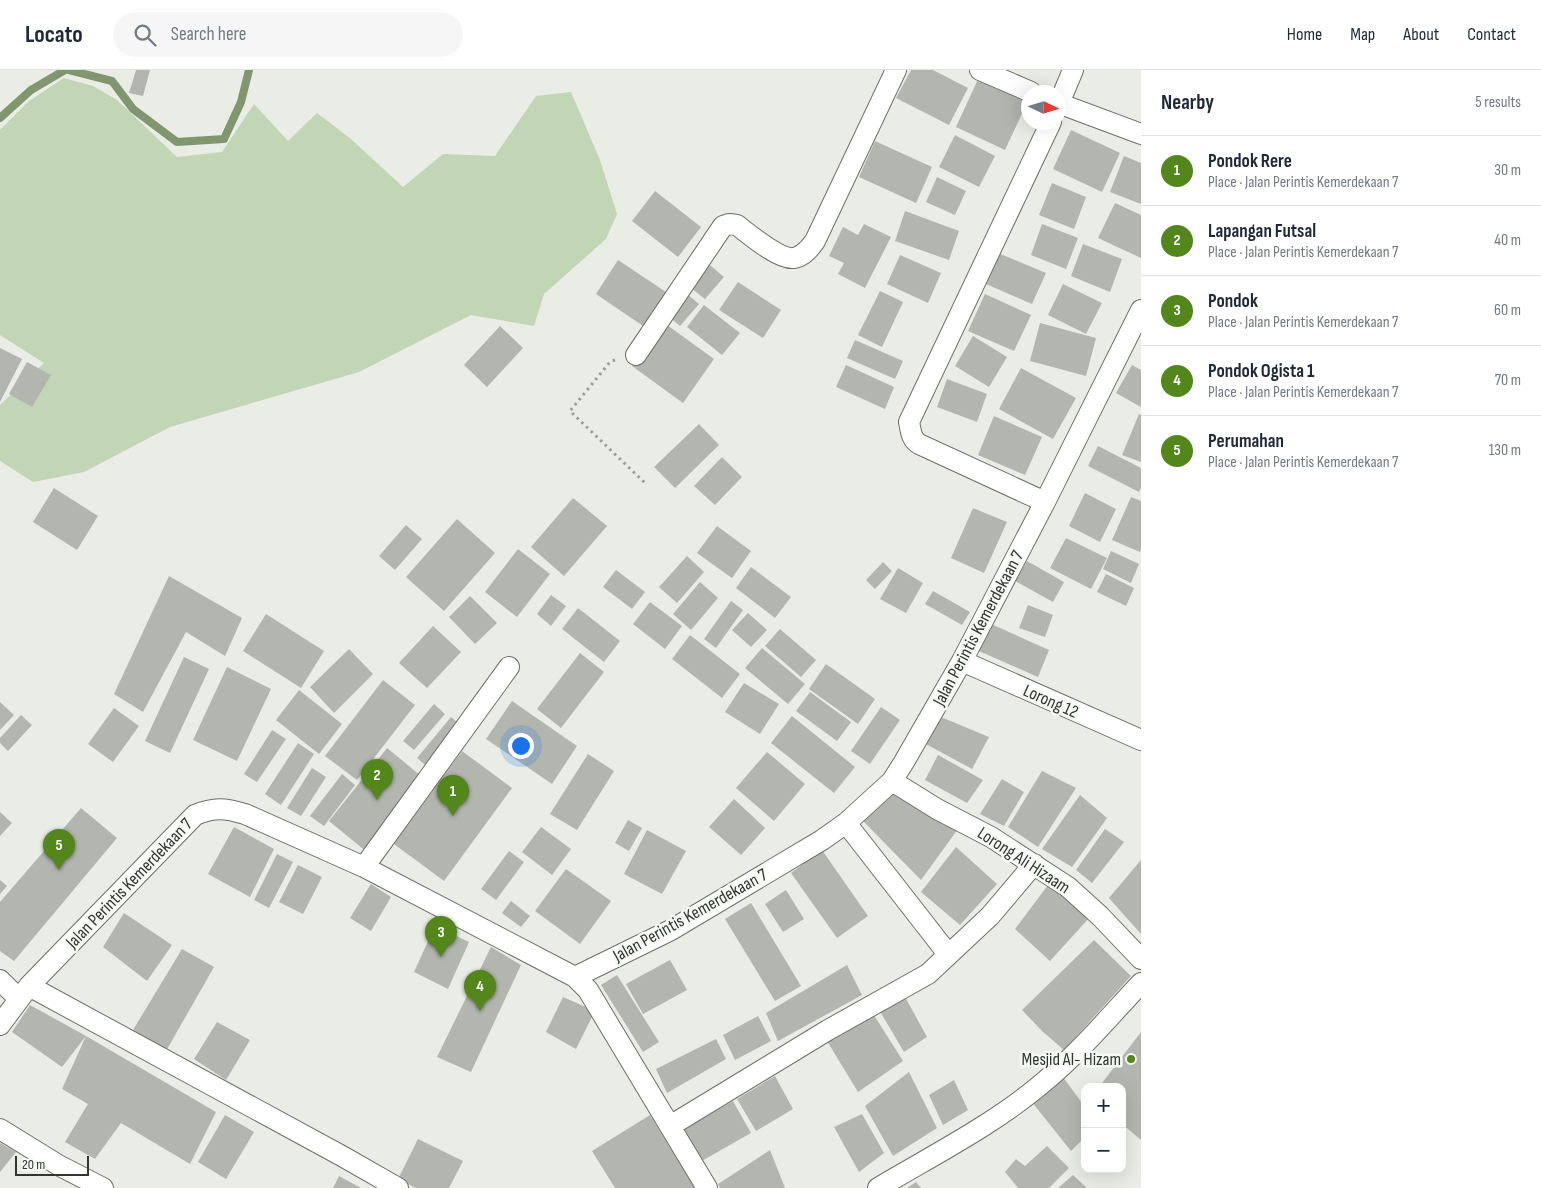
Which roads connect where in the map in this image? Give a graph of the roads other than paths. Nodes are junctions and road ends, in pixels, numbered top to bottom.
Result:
1 (896, 70) edge
2 (980, 70) edge
3 (1073, 70) edge
4 (1066, 87) edge
5 (1021, 88) edge
6 (1066, 107) edge
7 (1047, 130) edge
8 (1141, 134) edge
9 (1141, 310) edge
10 (636, 355) road end
11 (1044, 502) junction
12 (962, 661) junction
13 (509, 667) dead end
14 (1141, 740) edge
15 (892, 781) junction
16 (846, 823) junction
17 (1034, 864) junction
18 (364, 867) junction
19 (948, 954) junction
20 (1141, 960) edge
21 (575, 977) junction
22 (0, 980) edge
23 (1141, 983) edge
24 (11, 1006) edge
25 (670, 1126) junction
26 (0, 1130) edge
27 (103, 1188) edge
28 (398, 1188) edge
29 (707, 1188) edge
30 (878, 1188) edge

1 - 10 street
2 - 5 street
3 - 4 street
6 - 8 street
7 - 11 street
9 - 11 street, Jalan Perintis Kemerdekaan 7
11 - 12 street, Jalan Perintis Kemerdekaan 7
12 - 14 street, Lorong 12
12 - 15 street, Jalan Perintis Kemerdekaan 7
13 - 18 street
15 - 16 street, Jalan Perintis Kemerdekaan 7
15 - 17 street, Lorong Ali Hizaam
16 - 19 street
16 - 21 street, Jalan Perintis Kemerdekaan 7
17 - 19 street
17 - 20 street, Lorong Ali Hizaam
18 - 21 street, Jalan Perintis Kemerdekaan 7
18 - 24 street, Jalan Perintis Kemerdekaan 7
19 - 25 street
21 - 25 street
22 - 24 street
23 - 30 street
24 - 28 street
25 - 29 street
26 - 27 street

